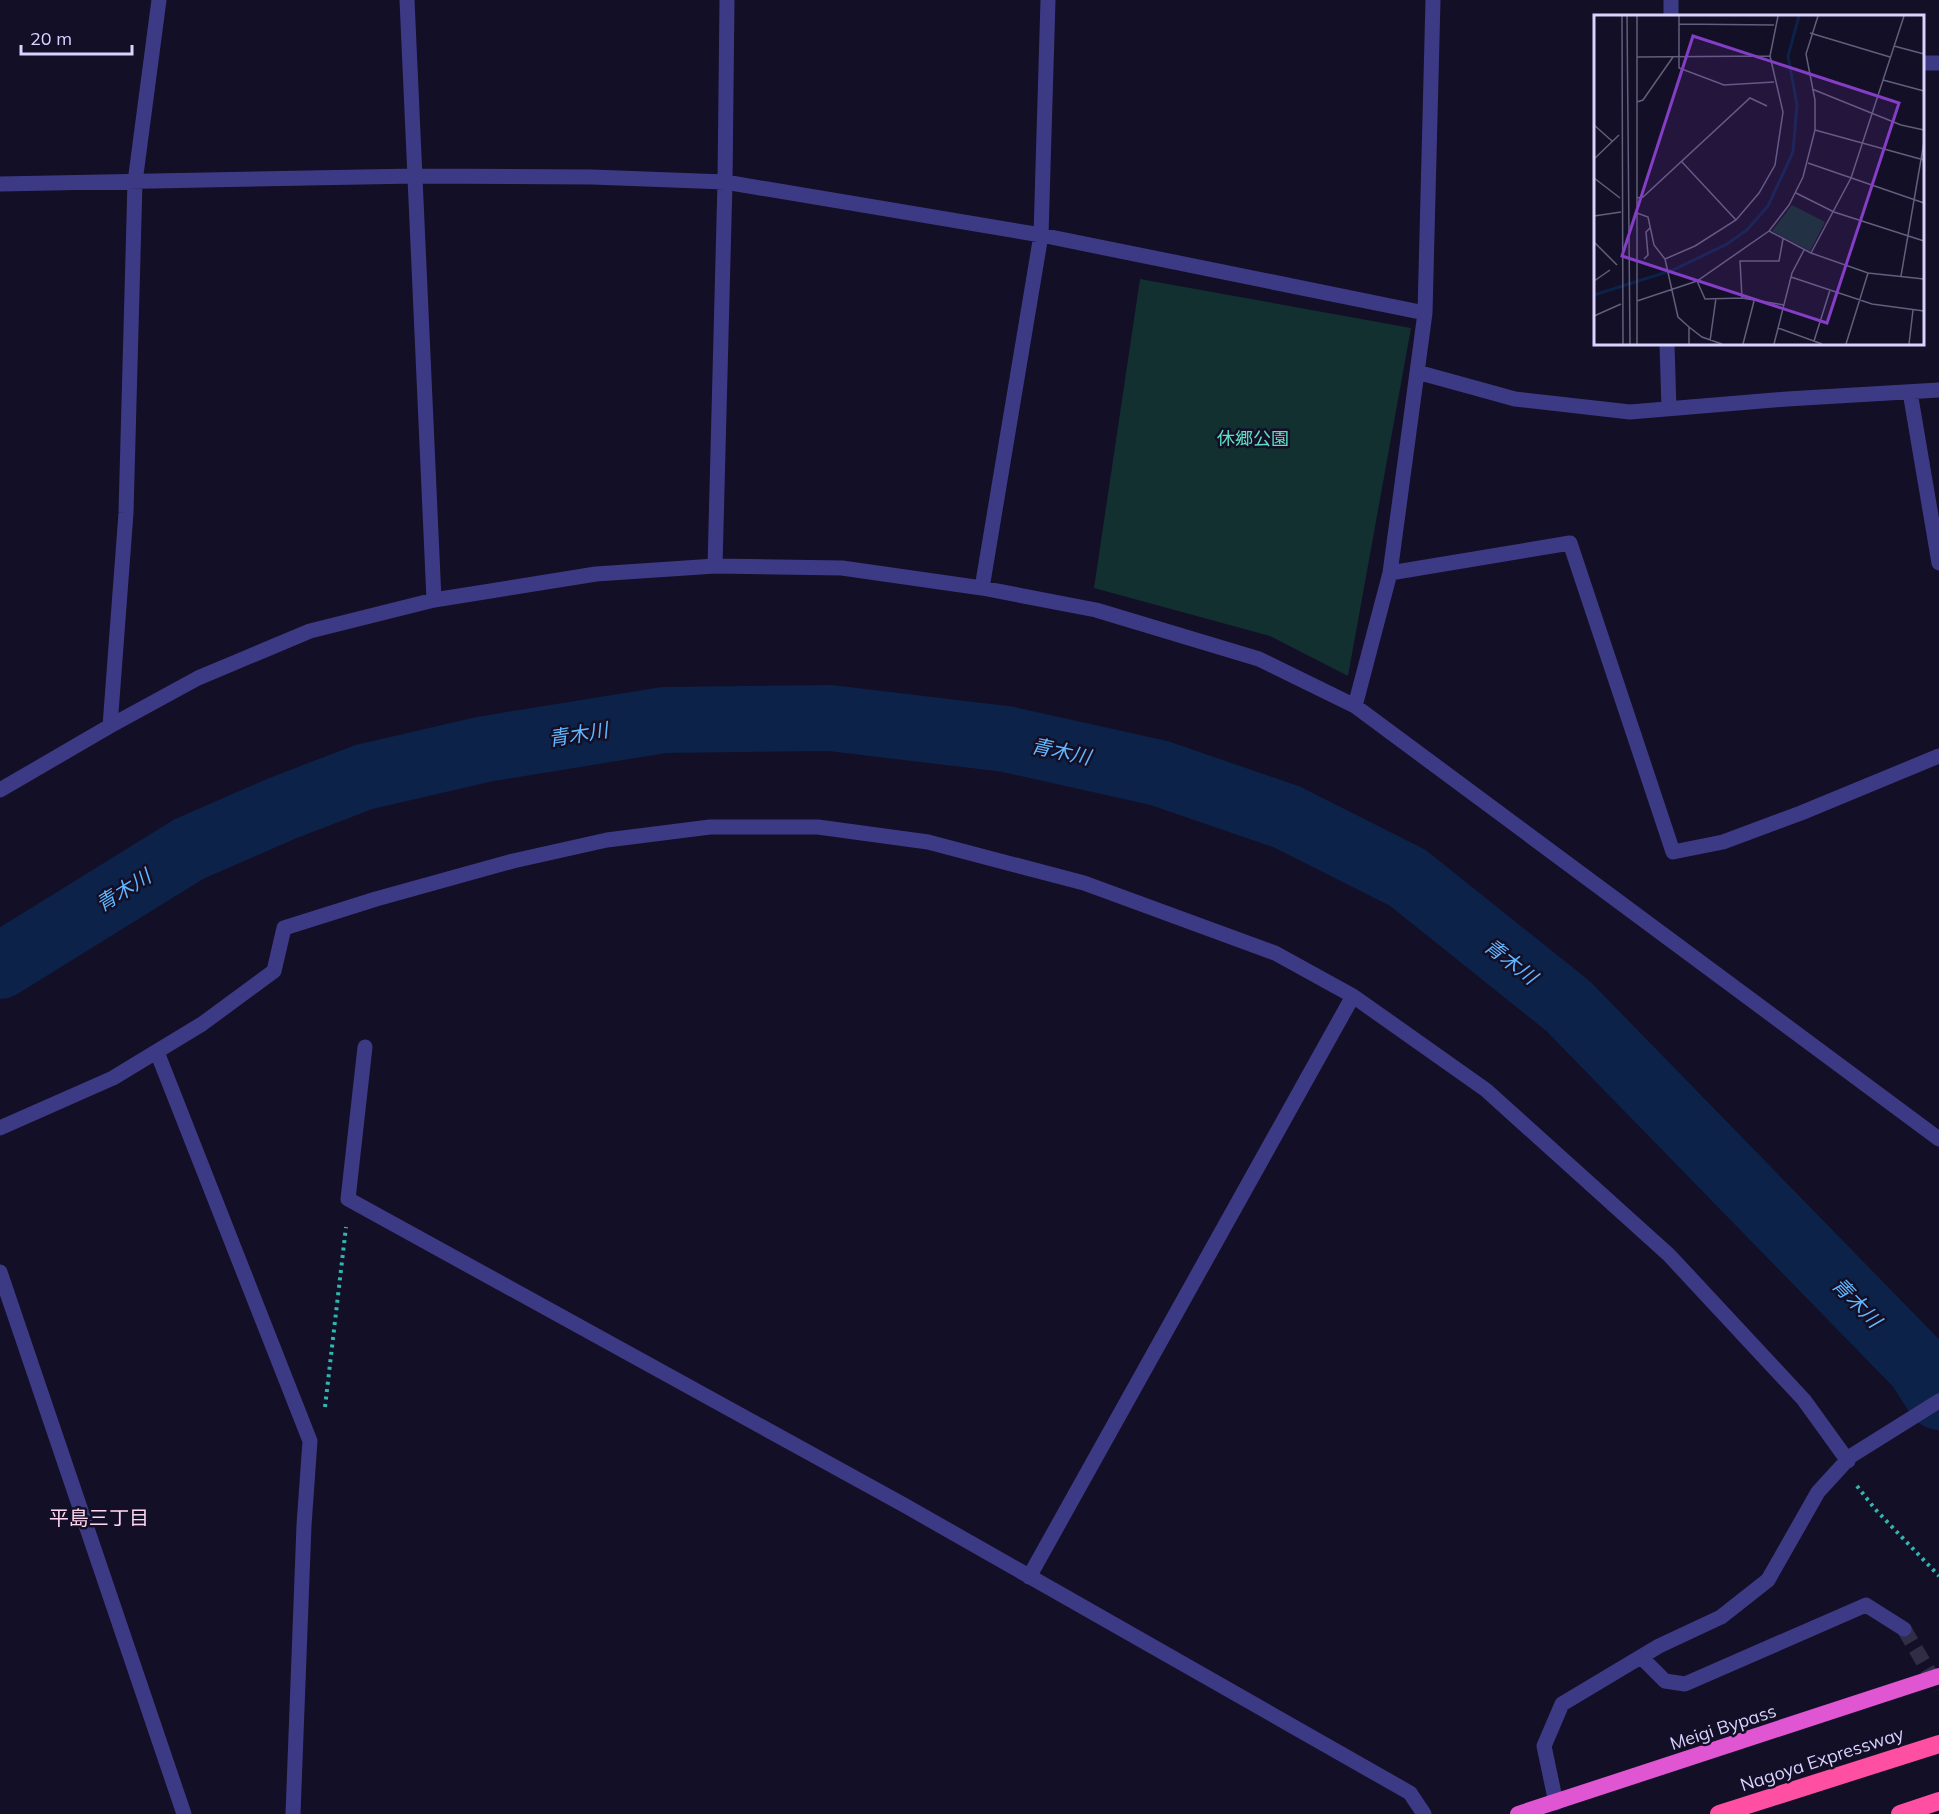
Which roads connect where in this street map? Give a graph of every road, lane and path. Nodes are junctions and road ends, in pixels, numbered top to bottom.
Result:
1 (159, 0) edge
2 (407, 0) edge
3 (727, 0) edge
4 (1048, 0) edge
5 (1433, 0) edge
6 (416, 176) junction
7 (135, 182) junction
8 (725, 182) junction
9 (0, 184) edge
10 (1041, 235) junction
11 (1425, 313) junction
12 (1667, 345) edge
13 (1417, 372) junction
14 (1939, 390) edge
15 (1910, 392) junction
16 (1668, 409) junction
17 (1939, 563) edge
18 (715, 566) junction
19 (1390, 573) junction
20 (982, 588) junction
21 (434, 600) junction
22 (1355, 706) junction
23 (110, 726) junction
24 (1939, 756) edge
25 (0, 790) edge
26 (1353, 996) junction
27 (365, 1047) dead end
28 (157, 1052) junction
29 (0, 1128) edge
30 (1939, 1140) edge
31 (348, 1199) junction
32 (0, 1272) edge
33 (1939, 1401) edge
34 (310, 1441) junction
35 (1847, 1461) junction
36 (1939, 1576) edge
37 (1029, 1577) junction
38 (1904, 1629) tunnel mouth
39 (1641, 1657) junction
40 (1939, 1676) edge
41 (1939, 1744) edge
42 (1939, 1801) edge
43 (1556, 1803) junction
44 (184, 1814) edge
45 (293, 1814) edge
46 (1424, 1814) edge
47 (1518, 1814) edge
48 (1719, 1814) edge
49 (1900, 1814) edge

1 - 7 street
2 - 6 street
3 - 8 street
4 - 10 street
5 - 11 street
6 - 7 street
6 - 8 street
6 - 21 street
7 - 9 street
7 - 23 street
8 - 10 street
8 - 18 street
10 - 11 street
10 - 20 street
11 - 13 street
12 - 16 street
13 - 16 street
13 - 19 street
14 - 15 street
15 - 16 street
15 - 17 street
18 - 20 street
18 - 21 street
19 - 22 street
19 - 24 street
20 - 22 street
21 - 23 street
22 - 30 street
23 - 25 street
26 - 28 street
26 - 35 street
26 - 37 street
27 - 31 street
28 - 29 street
28 - 34 street
31 - 34 path
31 - 37 street
32 - 44 street
33 - 35 street
34 - 45 street
35 - 36 path
35 - 39 street
37 - 46 street
38 - 39 street
39 - 43 street
40 - 43 highway, Meigi Bypass
41 - 48 highway, Nagoya Expressway
42 - 49 highway
43 - 47 highway, Meigi Bypass

